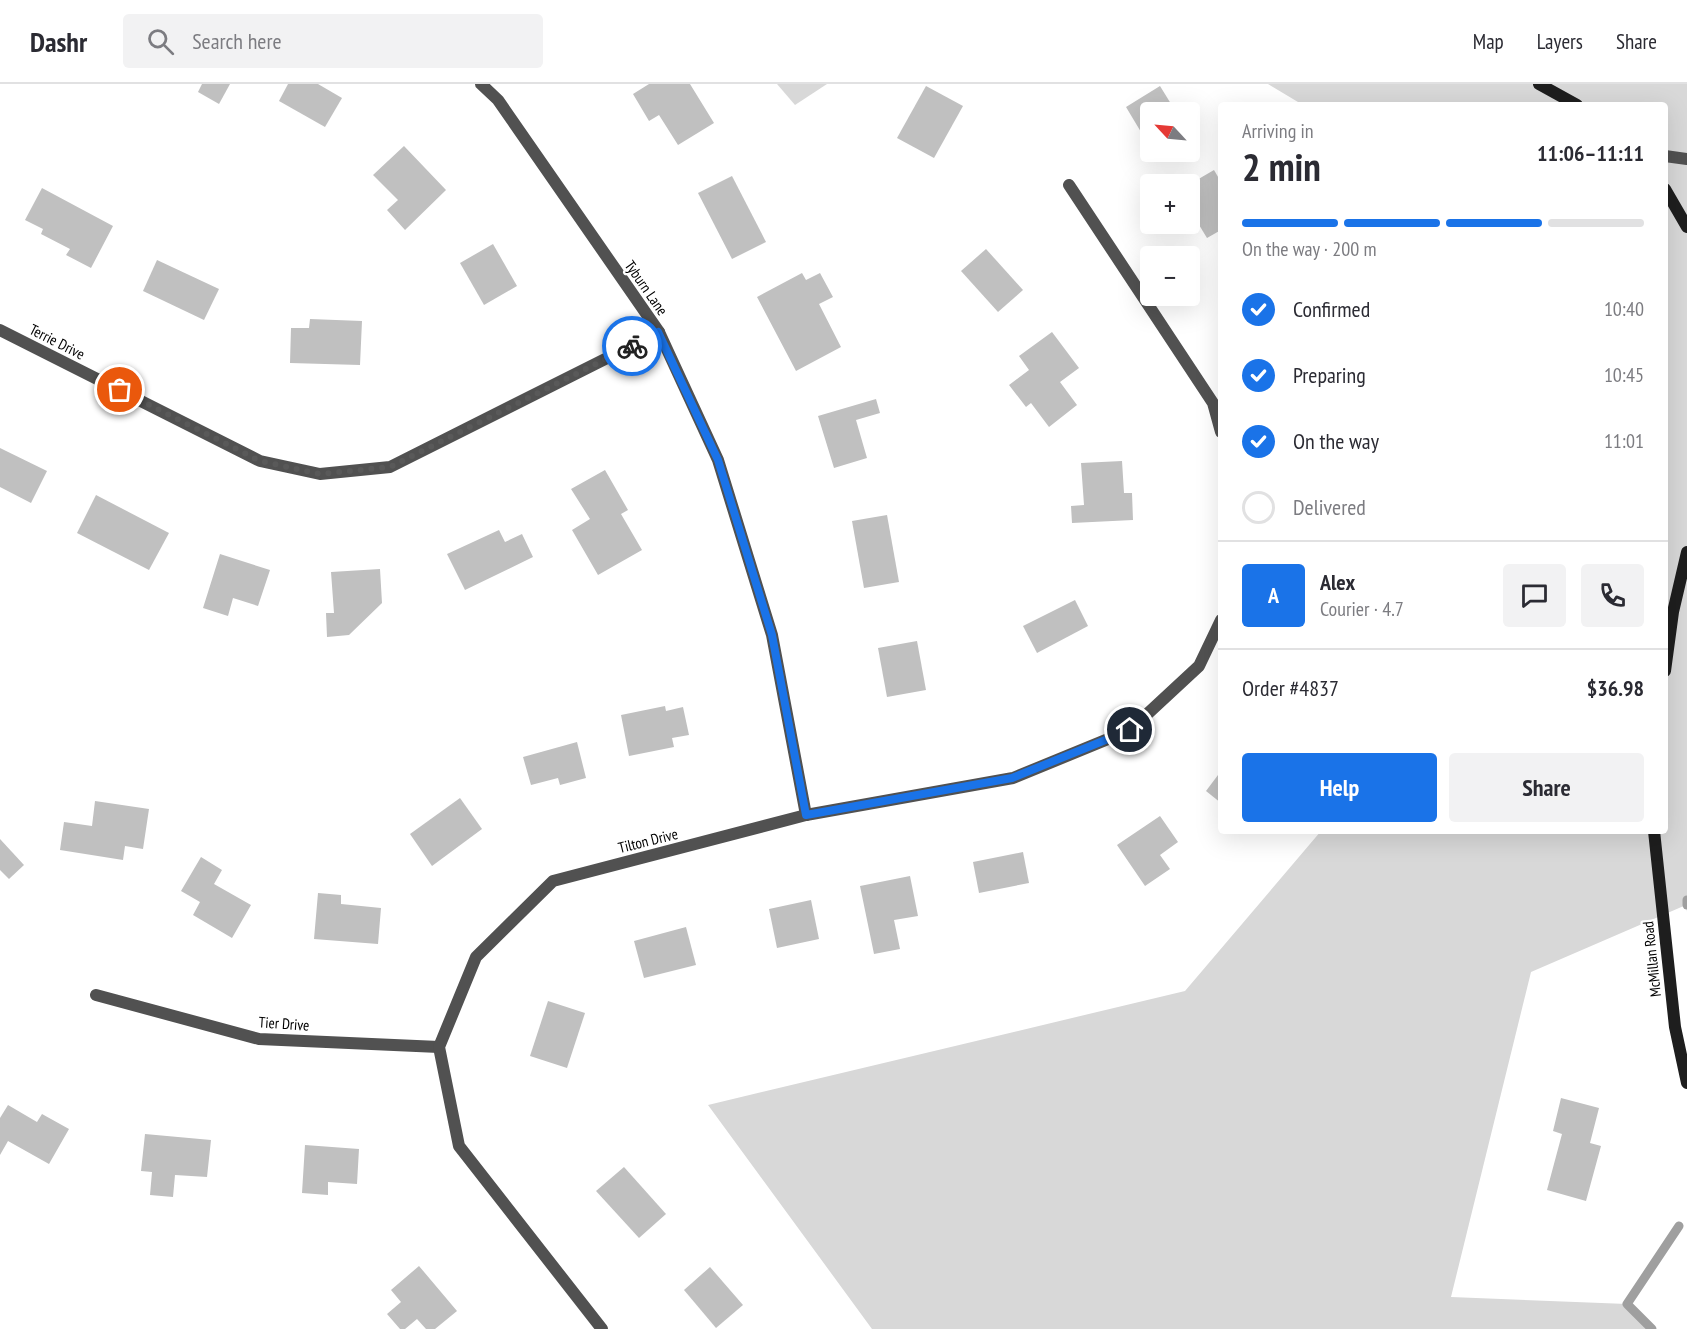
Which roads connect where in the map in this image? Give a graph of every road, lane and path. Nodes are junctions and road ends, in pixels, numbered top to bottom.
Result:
1 (481, 84) edge
2 (1539, 84) edge
3 (1572, 102) edge
4 (1668, 156) edge
5 (1687, 159) edge
6 (1069, 185) dead end
7 (1668, 194) edge
8 (1687, 227) edge
9 (0, 330) edge
10 (658, 332) junction
11 (1218, 421) edge
12 (1687, 552) edge
13 (1218, 626) edge
14 (1668, 649) edge
15 (806, 815) junction
16 (1654, 834) edge
17 (96, 995) dead end
18 (439, 1047) junction
19 (1687, 1083) edge
20 (602, 1329) edge

1 - 10 street, Tyburn Lane
2 - 3 street
4 - 5 street
6 - 11 street
7 - 8 street
9 - 10 street, Terrie Drive
10 - 15 street, Tyburn Lane
12 - 14 street
13 - 15 street, Tilton Drive
15 - 18 street, Tilton Drive
16 - 19 street, McMillan Road
17 - 18 street, Tier Drive
18 - 20 street

